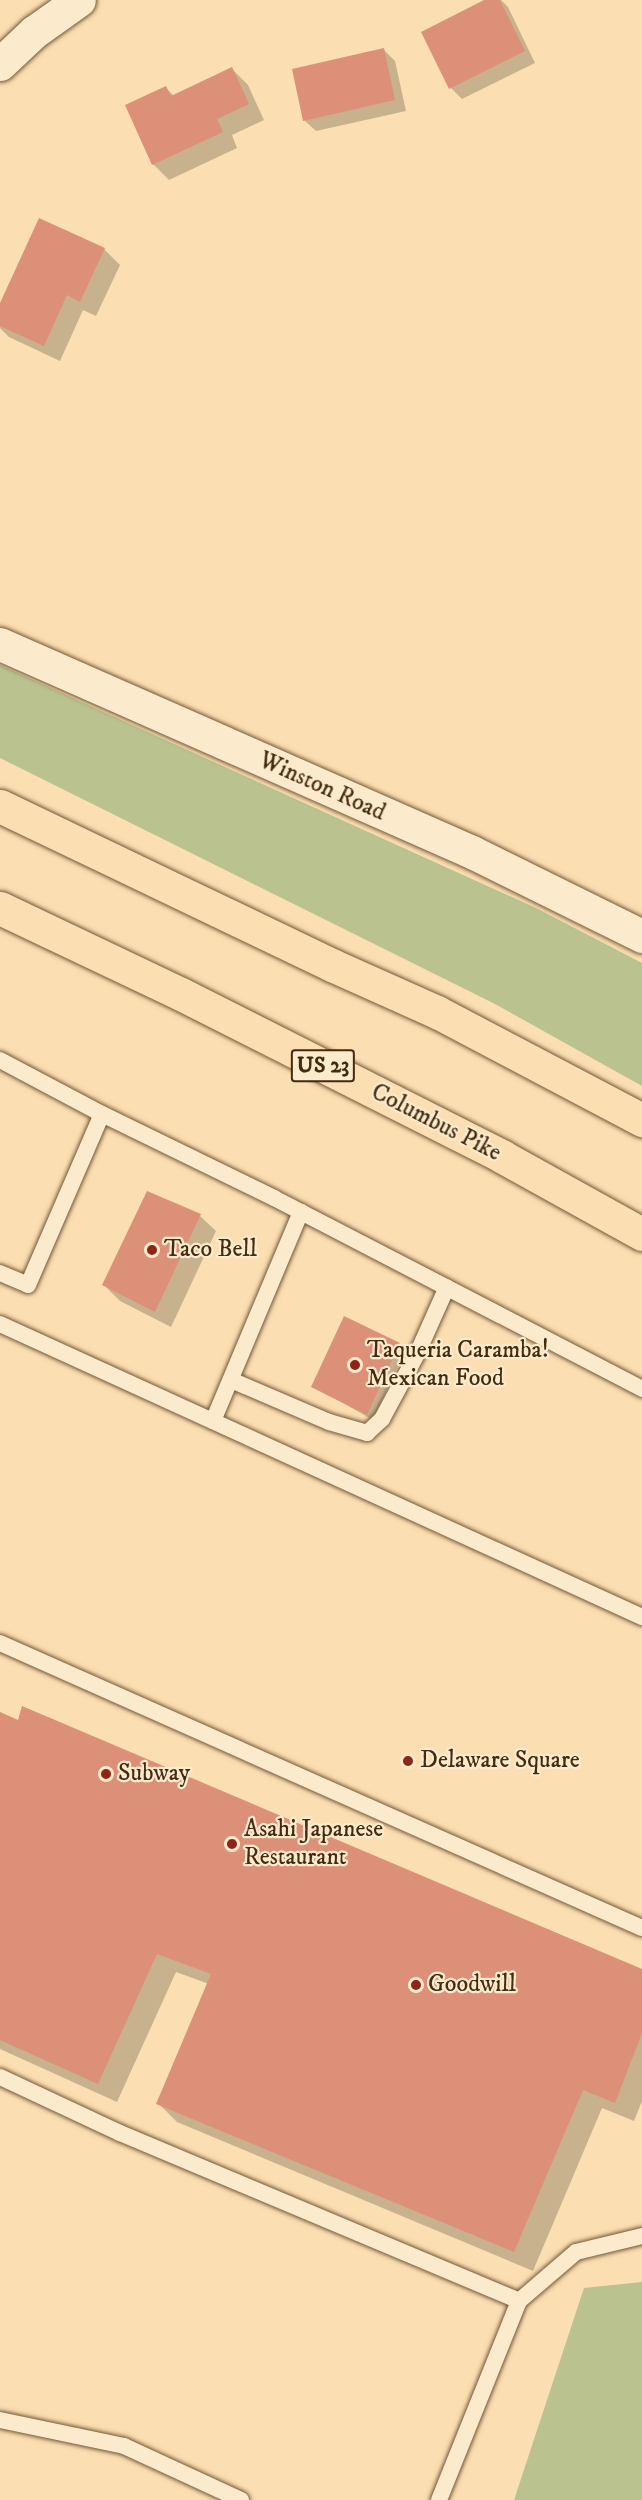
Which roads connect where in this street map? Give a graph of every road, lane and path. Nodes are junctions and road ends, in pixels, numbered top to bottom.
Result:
1 (79, 0) edge
2 (0, 64) edge
3 (0, 644) edge
4 (0, 806) edge
5 (0, 908) edge
6 (642, 936) edge
7 (0, 1060) edge
8 (102, 1114) junction
9 (642, 1120) edge
10 (301, 1212) junction
11 (642, 1234) edge
12 (0, 1274) edge
13 (447, 1287) junction
14 (0, 1324) edge
15 (231, 1380) junction
16 (642, 1389) edge
17 (213, 1421) junction
18 (642, 1617) edge
19 (0, 1643) edge
20 (642, 1928) edge
21 (0, 2077) edge
22 (642, 2236) edge
23 (519, 2301) junction
24 (0, 2420) edge
25 (241, 2500) edge
26 (439, 2500) edge

1 - 2 street
3 - 6 street, Winston Road
4 - 9 highway
5 - 11 highway, Columbus Pike / US 23
7 - 8 lane
8 - 10 lane
8 - 12 lane
10 - 13 lane
10 - 15 lane
13 - 15 lane
13 - 16 lane
14 - 17 lane
15 - 17 lane
17 - 18 lane
19 - 20 lane
21 - 23 lane
22 - 23 lane
23 - 26 lane
24 - 25 lane

